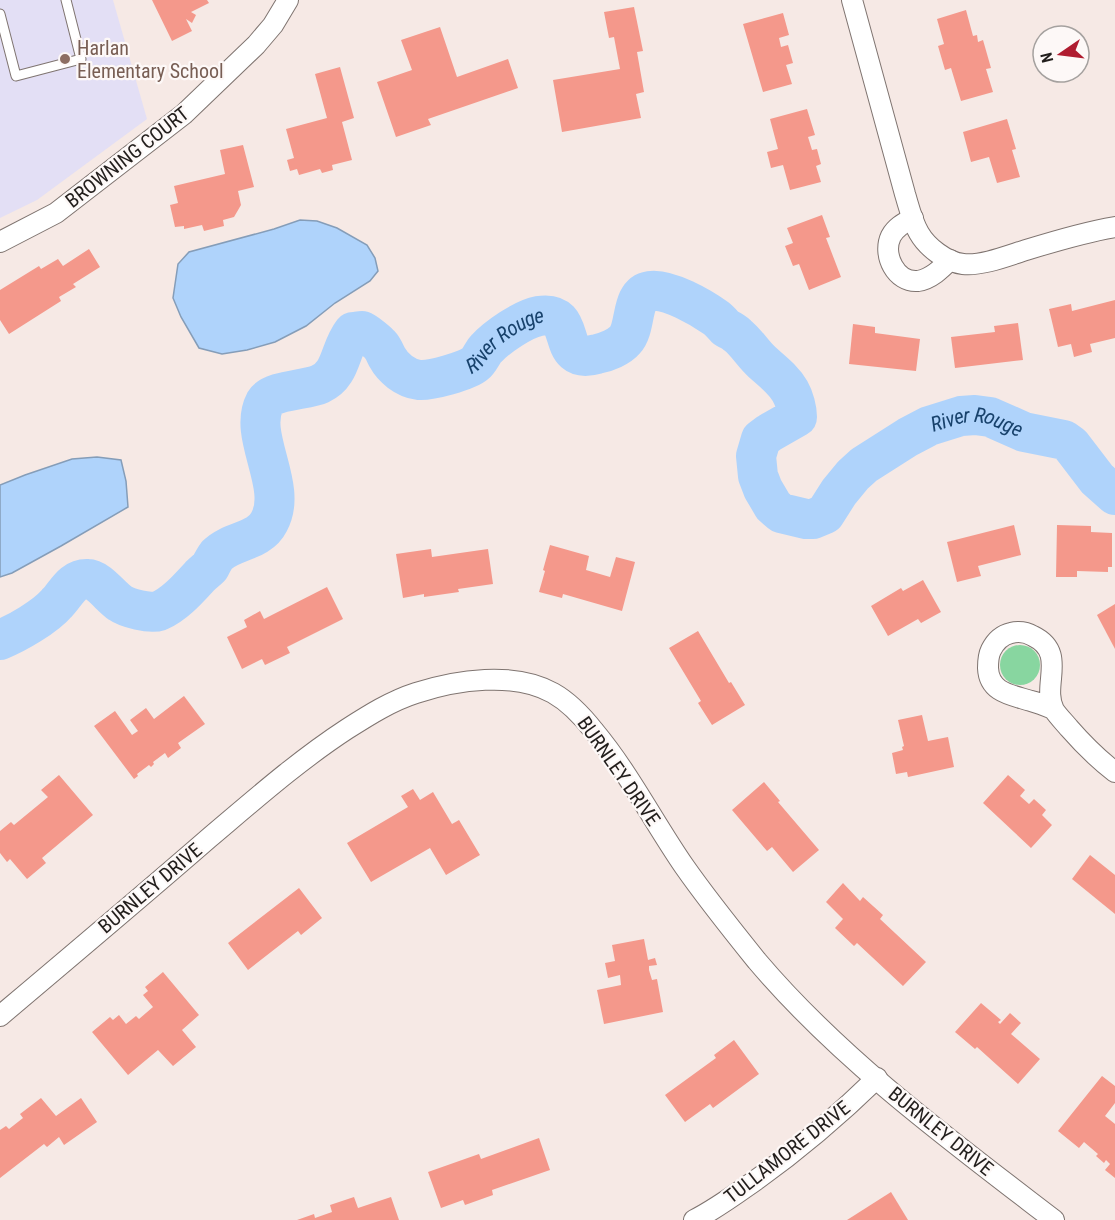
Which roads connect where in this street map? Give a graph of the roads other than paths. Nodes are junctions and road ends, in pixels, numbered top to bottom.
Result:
1 (66, 0) edge
2 (288, 0) edge
3 (852, 0) edge
4 (0, 14) edge
5 (913, 218) junction
6 (1115, 227) edge
7 (0, 242) edge
8 (950, 260) junction
9 (1053, 709) dead end
10 (1115, 772) edge
11 (0, 1016) edge
12 (876, 1078) junction
13 (694, 1220) edge
14 (1054, 1220) edge

1 - 4 lane
2 - 7 street, BROWNING COURT
3 - 5 street
5 - 8 street
5 - 8 street
6 - 8 street
9 - 10 street
11 - 12 street, BURNLEY DRIVE
12 - 13 street, TULLAMORE DRIVE
12 - 14 street, BURNLEY DRIVE

